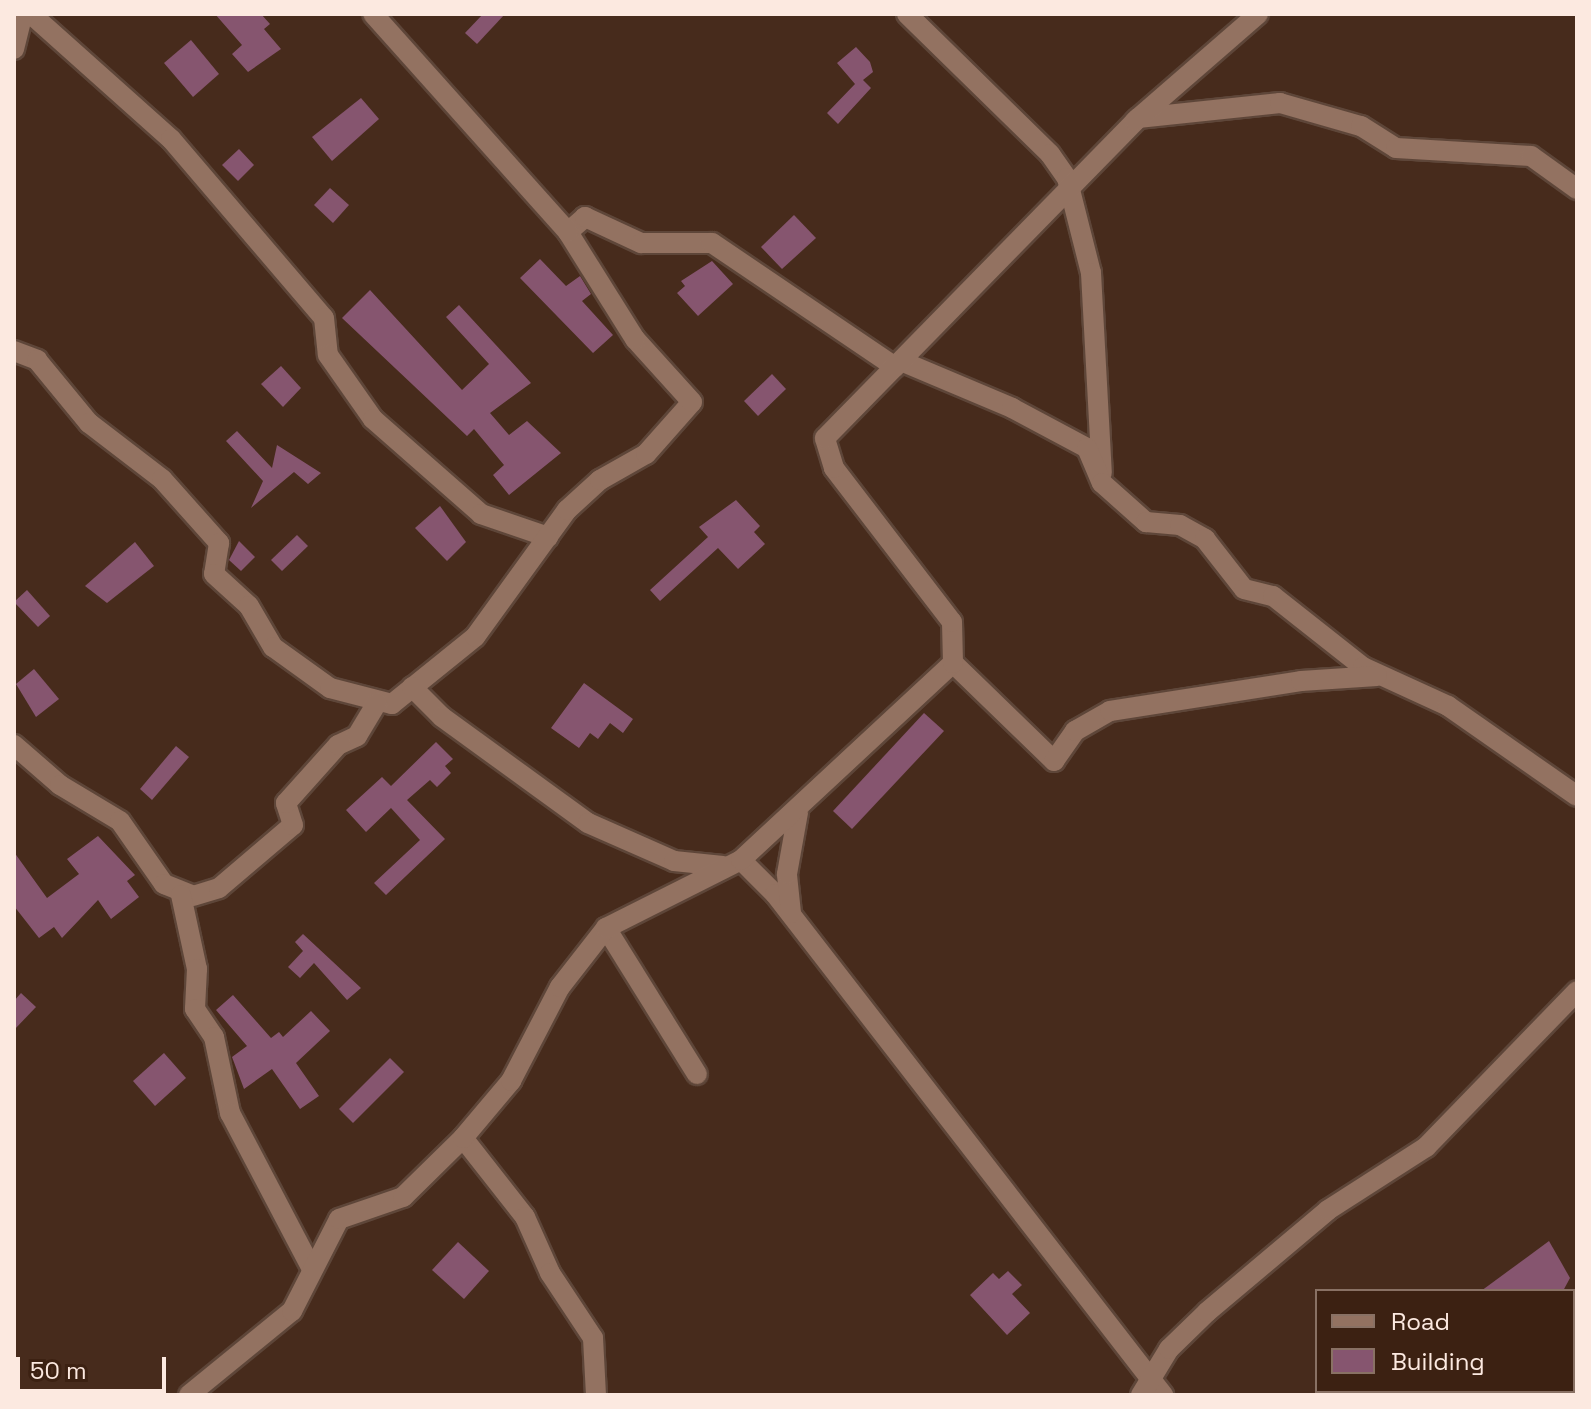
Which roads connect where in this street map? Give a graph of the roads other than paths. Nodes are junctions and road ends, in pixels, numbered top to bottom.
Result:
1 (23, 14) edge
2 (31, 14) edge
3 (373, 14) edge
4 (907, 14) edge
5 (1258, 14) edge
6 (14, 49) edge
7 (1138, 118) junction
8 (1070, 187) junction
9 (1577, 189) edge
10 (568, 232) junction
11 (14, 351) edge
12 (898, 364) junction
13 (1102, 483) junction
14 (548, 537) junction
15 (953, 663) junction
16 (1384, 676) junction
17 (412, 687) junction
18 (377, 703) junction
19 (14, 745) edge
20 (1577, 796) edge
21 (798, 812) junction
22 (734, 863) junction
23 (181, 895) junction
24 (792, 917) junction
25 (606, 928) junction
26 (1577, 991) edge
27 (697, 1074) dead end
28 (463, 1138) junction
29 (312, 1269) junction
30 (1144, 1385) edge
31 (189, 1395) edge
32 (596, 1395) edge
33 (1163, 1395) edge

1 - 6 street
2 - 14 street
3 - 10 street
4 - 8 street
5 - 7 street
7 - 8 street
7 - 9 street
8 - 12 street
8 - 13 street
10 - 12 street
10 - 14 street
11 - 18 street
12 - 13 street
12 - 15 street
13 - 16 street
14 - 17 street
15 - 16 street
15 - 21 street
16 - 20 street
17 - 18 street
17 - 22 street
18 - 23 street
19 - 23 street
21 - 22 street
21 - 24 street
22 - 24 street
22 - 25 street
23 - 29 street
24 - 30 street
25 - 27 street
25 - 28 street
26 - 30 street
28 - 29 street
28 - 32 street
29 - 31 street
30 - 33 street

